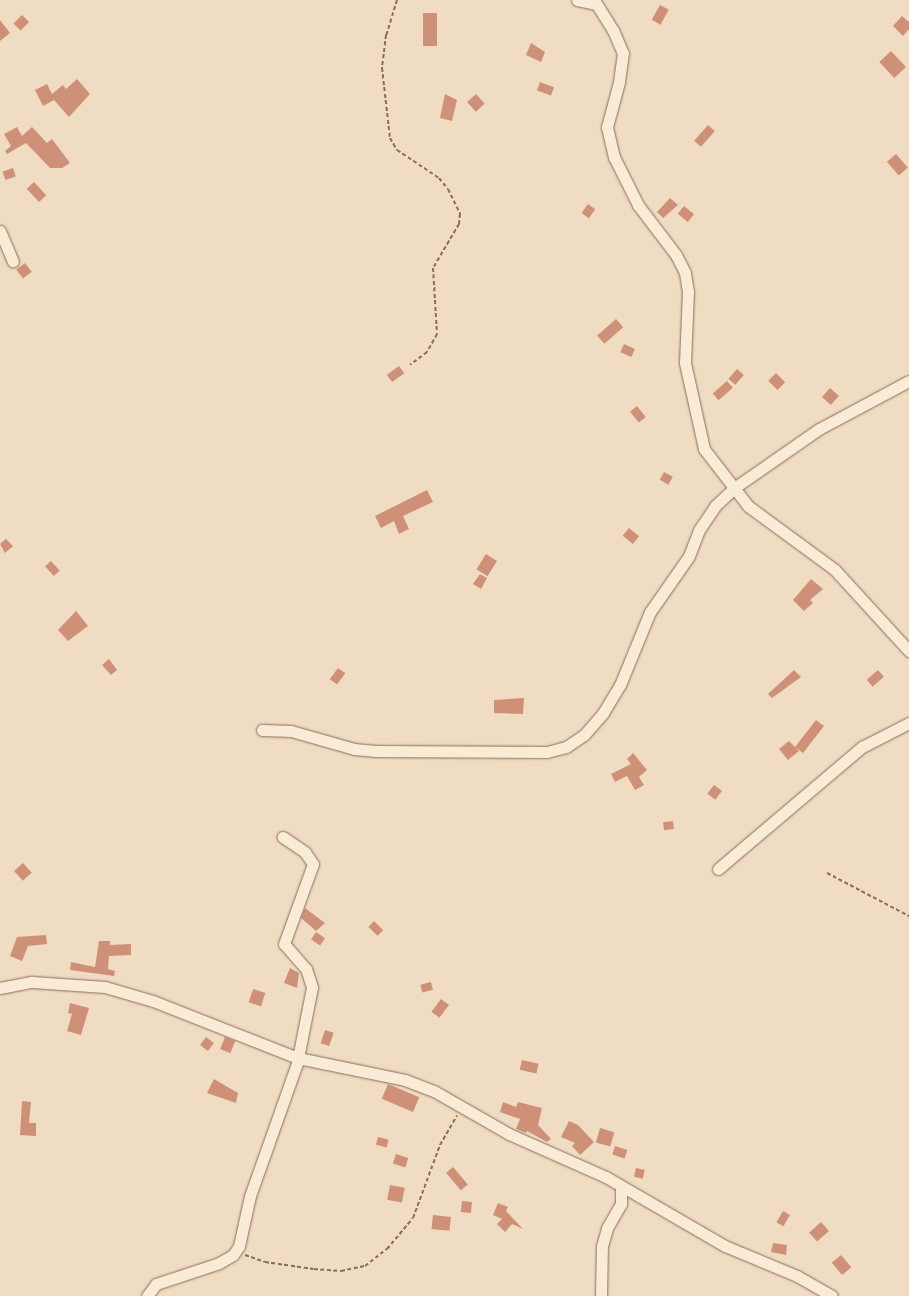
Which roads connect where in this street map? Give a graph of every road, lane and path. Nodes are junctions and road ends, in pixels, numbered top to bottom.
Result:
1 (397, 0) edge
2 (577, 0) edge
3 (595, 2) edge
4 (0, 231) edge
5 (12, 261) dead end
6 (410, 365) dead end
7 (909, 381) edge
8 (734, 488) junction
9 (909, 651) edge
10 (909, 723) edge
11 (262, 730) dead end
12 (283, 837) dead end
13 (718, 869) dead end
14 (826, 873) dead end
15 (909, 916) edge
16 (0, 988) edge
17 (298, 1058) junction
18 (463, 1107) junction
19 (621, 1186) junction
20 (236, 1250) junction
21 (147, 1296) edge
22 (601, 1296) edge
23 (832, 1296) edge

1 - 6 path
2 - 3 street
3 - 8 street
4 - 5 street
7 - 8 street
8 - 9 street
8 - 11 street
10 - 13 street
12 - 17 street
14 - 15 path
16 - 17 street
17 - 18 street
17 - 20 street
18 - 19 street
18 - 20 path
19 - 22 street
19 - 23 street
20 - 21 street

